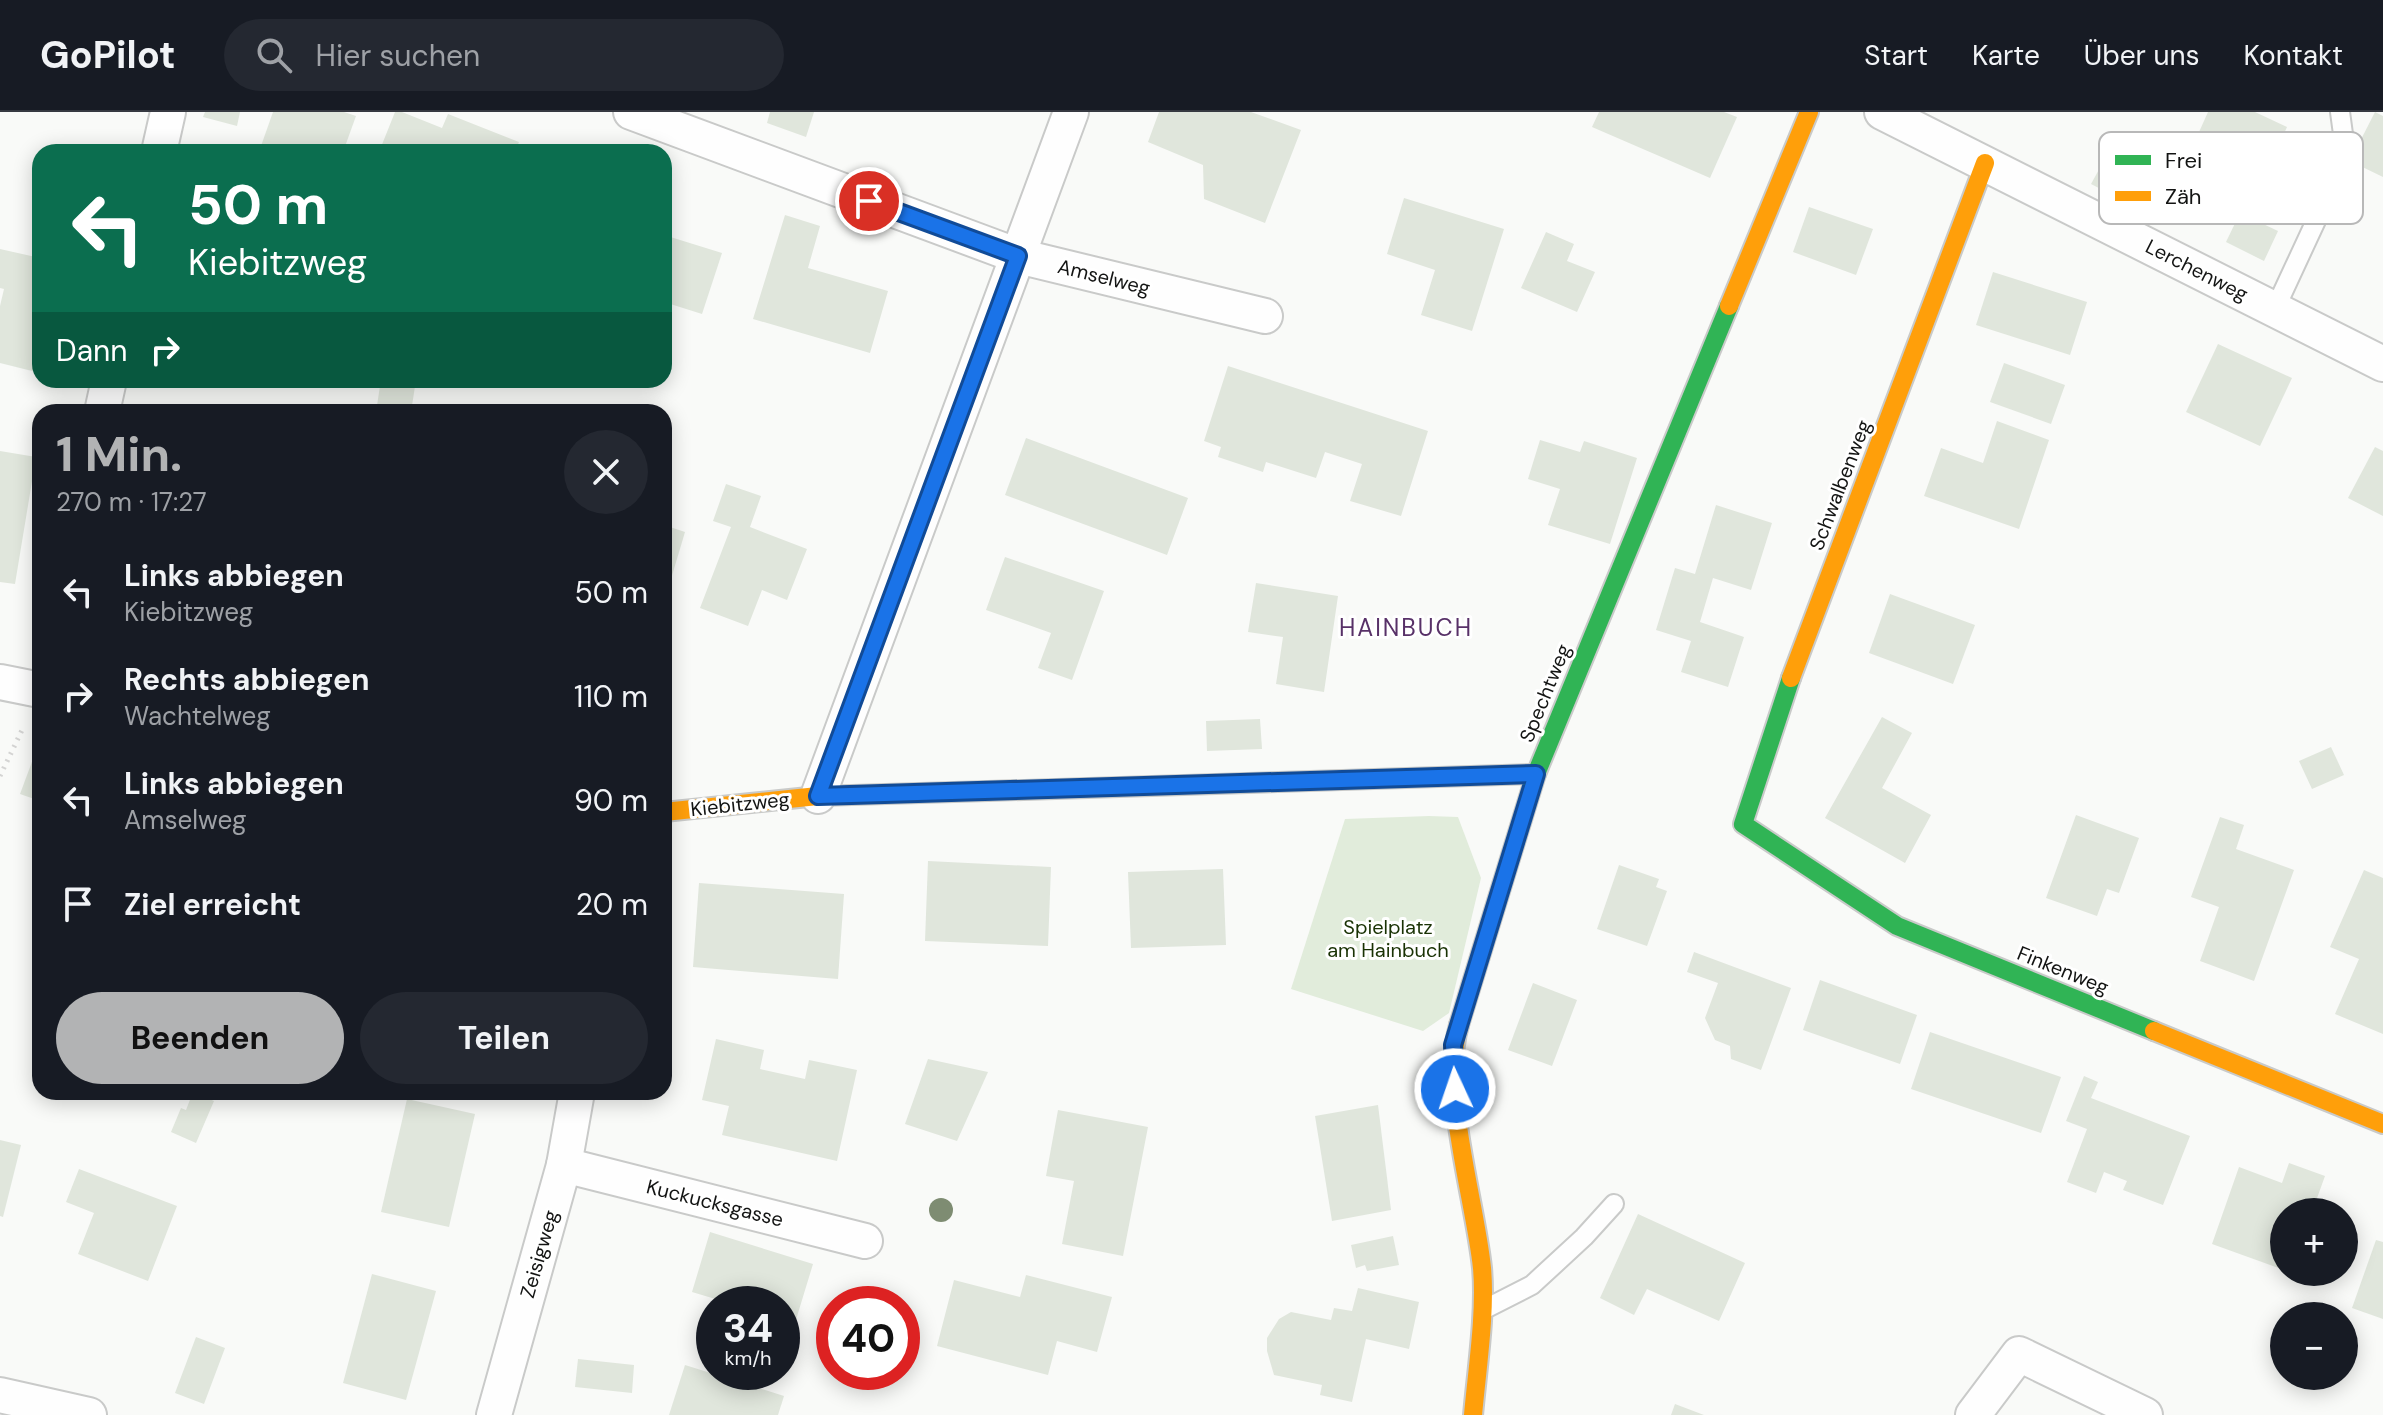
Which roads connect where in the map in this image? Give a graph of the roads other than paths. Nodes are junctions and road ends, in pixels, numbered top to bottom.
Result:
1 (168, 112) edge
2 (631, 112) edge
3 (1071, 112) edge
4 (1809, 112) edge
5 (1882, 112) edge
6 (2340, 112) edge
7 (2343, 132) edge
8 (161, 144) edge
9 (1985, 163) junction
10 (2099, 220) edge
11 (2106, 224) edge
12 (2314, 224) edge
13 (1018, 256) junction
14 (2275, 309) junction
15 (1265, 316) dead end
16 (2383, 364) edge
17 (0, 682) edge
18 (32, 703) edge
19 (1536, 774) junction
20 (818, 796) junction
21 (672, 811) edge
22 (1743, 824) joint
23 (576, 1100) edge
24 (2383, 1124) edge
25 (564, 1165) junction
26 (1614, 1204) dead end
27 (865, 1241) dead end
28 (1480, 1312) junction
29 (0, 1395) edge
30 (89, 1415) edge
31 (494, 1415) edge
32 (1473, 1415) edge
33 (1973, 1415) edge
34 (2145, 1415) edge

1 - 8 street
2 - 13 street, Amselweg
3 - 13 street
4 - 19 street, Spechtweg
5 - 9 street, Lerchenweg
6 - 7 lane
9 - 10 street, Lerchenweg
9 - 22 street, Schwalbenweg
11 - 14 street, Lerchenweg
12 - 14 lane
13 - 15 street, Amselweg
13 - 20 street
14 - 16 street, Lerchenweg
17 - 18 street
19 - 20 street, Kiebitzweg
19 - 28 street, Spechtweg
20 - 21 street, Kiebitzweg
22 - 24 street, Finkenweg
23 - 25 street, Zeisigweg
25 - 27 street, Kuckucksgasse
25 - 31 street, Zeisigweg
26 - 28 lane
28 - 32 street, Spechtweg
29 - 30 street
33 - 34 street

